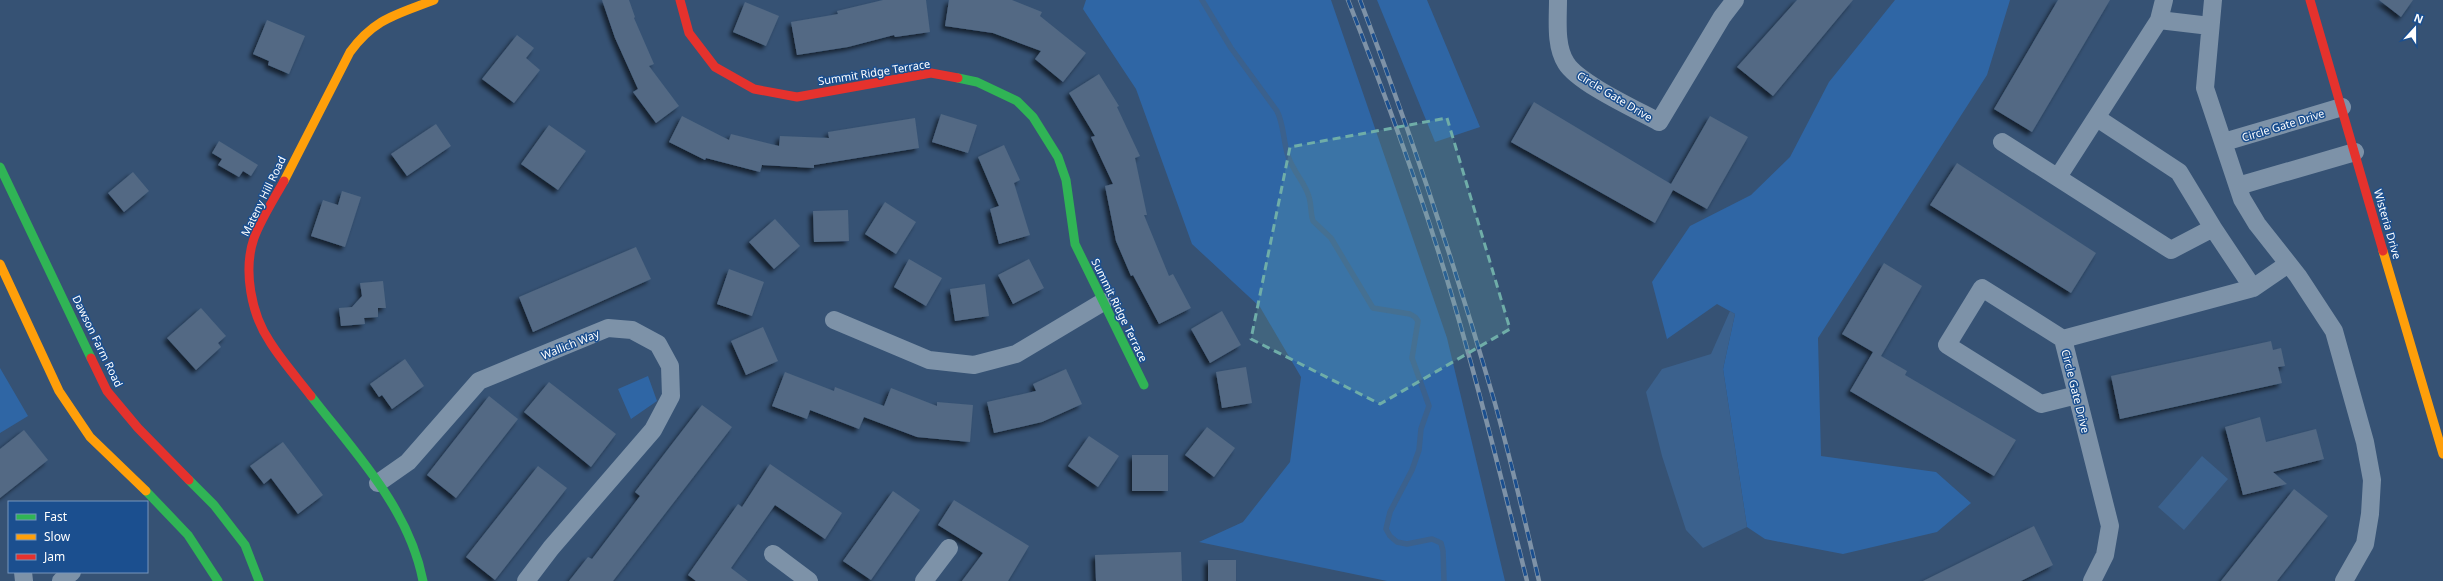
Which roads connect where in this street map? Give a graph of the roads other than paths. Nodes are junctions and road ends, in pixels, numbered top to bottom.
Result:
1 (434, 0) edge
2 (680, 0) edge
3 (1558, 0) edge
4 (1735, 0) edge
5 (2164, 0) edge
6 (2213, 0) edge
7 (2310, 0) edge
8 (2159, 20) junction
9 (2210, 26) junction
10 (2342, 107) junction
11 (2097, 118) junction
12 (2002, 142) dead end
13 (2224, 142) junction
14 (2355, 152) junction
15 (0, 167) edge
16 (2058, 177) junction
17 (2238, 186) junction
18 (2213, 228) junction
19 (0, 264) edge
20 (2288, 264) junction
21 (2253, 288) junction
22 (1102, 302) junction
23 (834, 320) dead end
24 (2062, 339) junction
25 (1144, 385) dead end
26 (2077, 395) junction
27 (2443, 454) edge
28 (378, 483) junction
29 (949, 548) dead end
30 (773, 554) dead end
31 (71, 573) edge
32 (61, 581) edge
33 (218, 581) edge
34 (259, 581) edge
35 (423, 581) edge
36 (526, 581) edge
37 (808, 581) edge
38 (924, 581) edge
39 (2092, 581) edge
40 (2344, 581) edge

1 - 28 street, Mateny Hill Road
2 - 22 street, Summit Ridge Terrace
3 - 4 street, Circle Gate Drive
5 - 8 street
6 - 9 street
7 - 10 street, Wisteria Drive
8 - 9 street
8 - 11 street
9 - 13 street
10 - 13 street, Circle Gate Drive
10 - 14 street, Wisteria Drive
11 - 16 street
11 - 18 street
12 - 16 street
13 - 17 street
14 - 17 street
14 - 27 street, Wisteria Drive
15 - 34 street, Dawson Farm Road
16 - 18 street
17 - 20 street
18 - 21 street
19 - 33 street
20 - 21 street, Circle Gate Drive
20 - 40 street
21 - 24 street, Circle Gate Drive
22 - 23 street
22 - 25 street, Summit Ridge Terrace
24 - 26 street, Circle Gate Drive
24 - 26 street
26 - 39 street, Circle Gate Drive
28 - 35 street, Mateny Hill Road
28 - 36 street, Wallich Way
29 - 38 street
30 - 37 street
31 - 32 street

